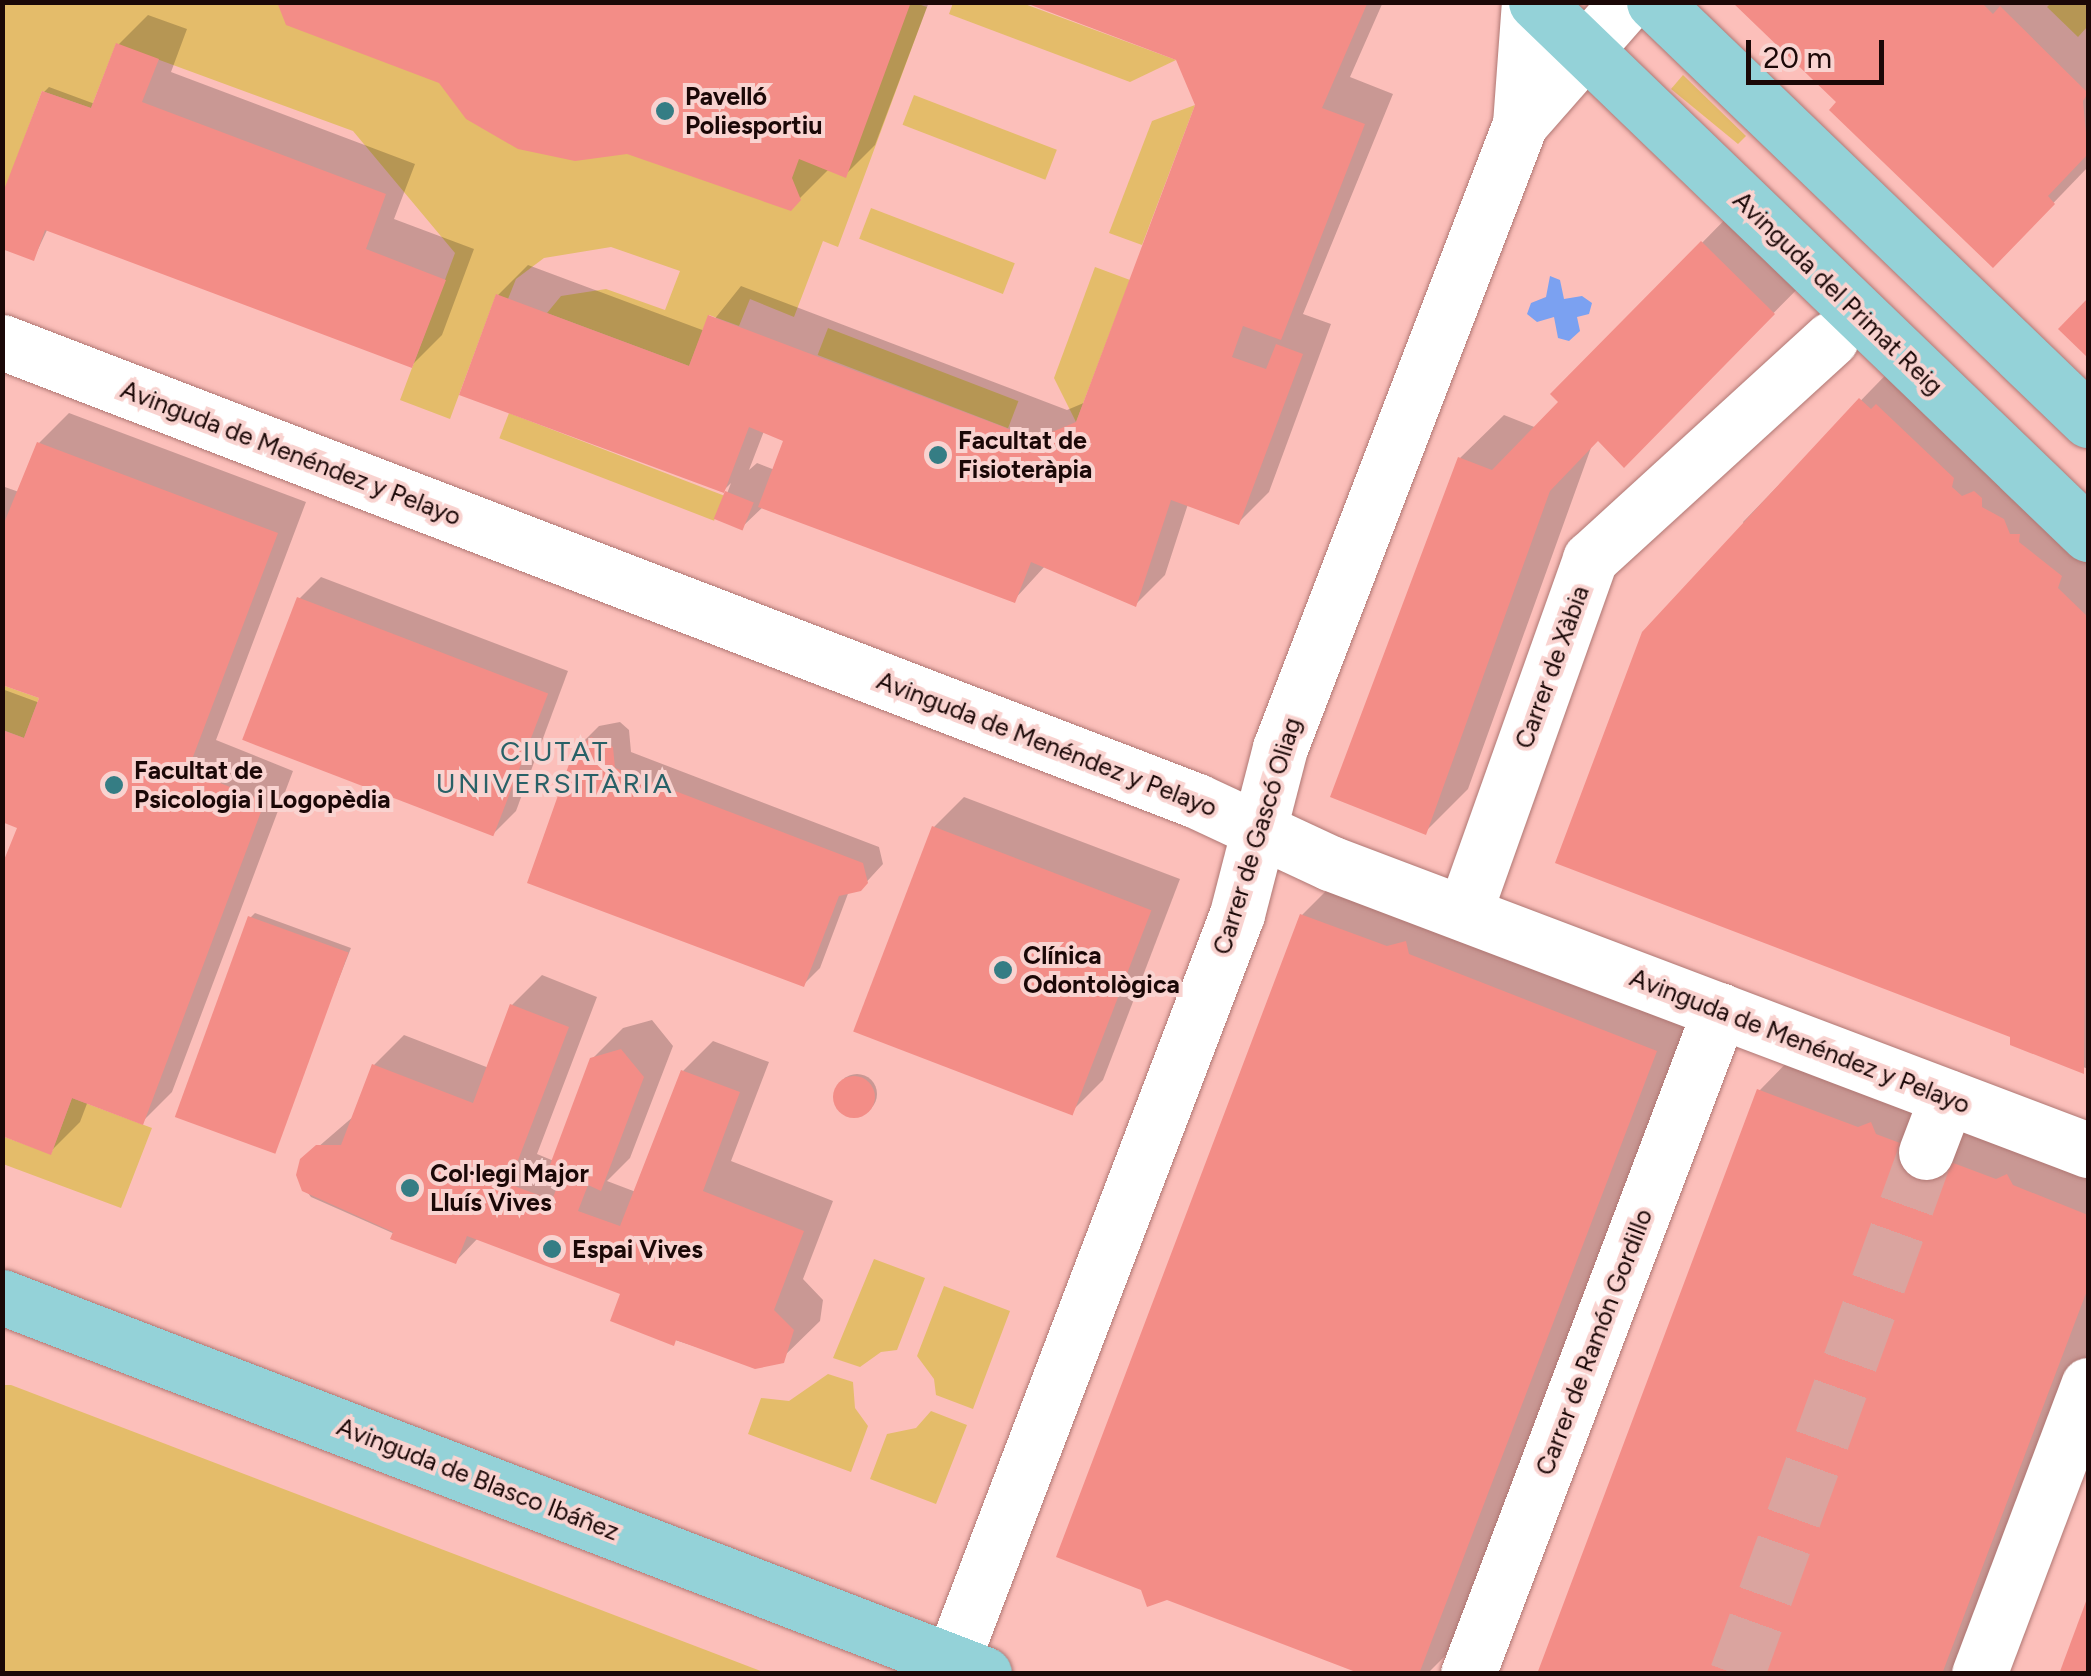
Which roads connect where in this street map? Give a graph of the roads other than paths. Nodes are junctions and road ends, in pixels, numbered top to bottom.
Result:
1 (1532, 2) edge
2 (1628, 2) edge
3 (1654, 2) edge
4 (1586, 53) junction
5 (1520, 124) junction
6 (1847, 327) junction
7 (2002, 336) junction
8 (2, 342) edge
9 (2088, 420) edge
10 (2088, 534) edge
11 (1258, 831) junction
12 (1464, 913) junction
13 (1720, 1010) junction
14 (1947, 1096) junction
15 (2088, 1150) edge
16 (1926, 1152) tunnel mouth
17 (2, 1297) edge
18 (2088, 1385) edge
19 (961, 1669) edge
20 (1468, 1674) edge
21 (1979, 1674) edge

1 - 4 main road, Avinguda del Primat Reig
1 - 5 street, Carrer de Gascó Oliag
2 - 4 street
3 - 7 main road
4 - 5 street, Carrer de Gascó Oliag
4 - 6 main road, Avinguda del Primat Reig
5 - 11 street, Carrer de Gascó Oliag
6 - 7 main road
6 - 10 main road, Avinguda del Primat Reig
6 - 12 street, Carrer de Xàbia
7 - 9 main road
8 - 11 street, Avinguda de Menéndez y Pelayo
11 - 12 street, Avinguda de Menéndez y Pelayo
11 - 19 street, Carrer de Gascó Oliag
12 - 13 street, Avinguda de Menéndez y Pelayo
13 - 14 street, Avinguda de Menéndez y Pelayo
13 - 20 street, Carrer de Ramón Gordillo
14 - 15 street, Avinguda de Menéndez y Pelayo
14 - 16 street
17 - 19 main road, Avinguda de Blasco Ibáñez
18 - 21 street

